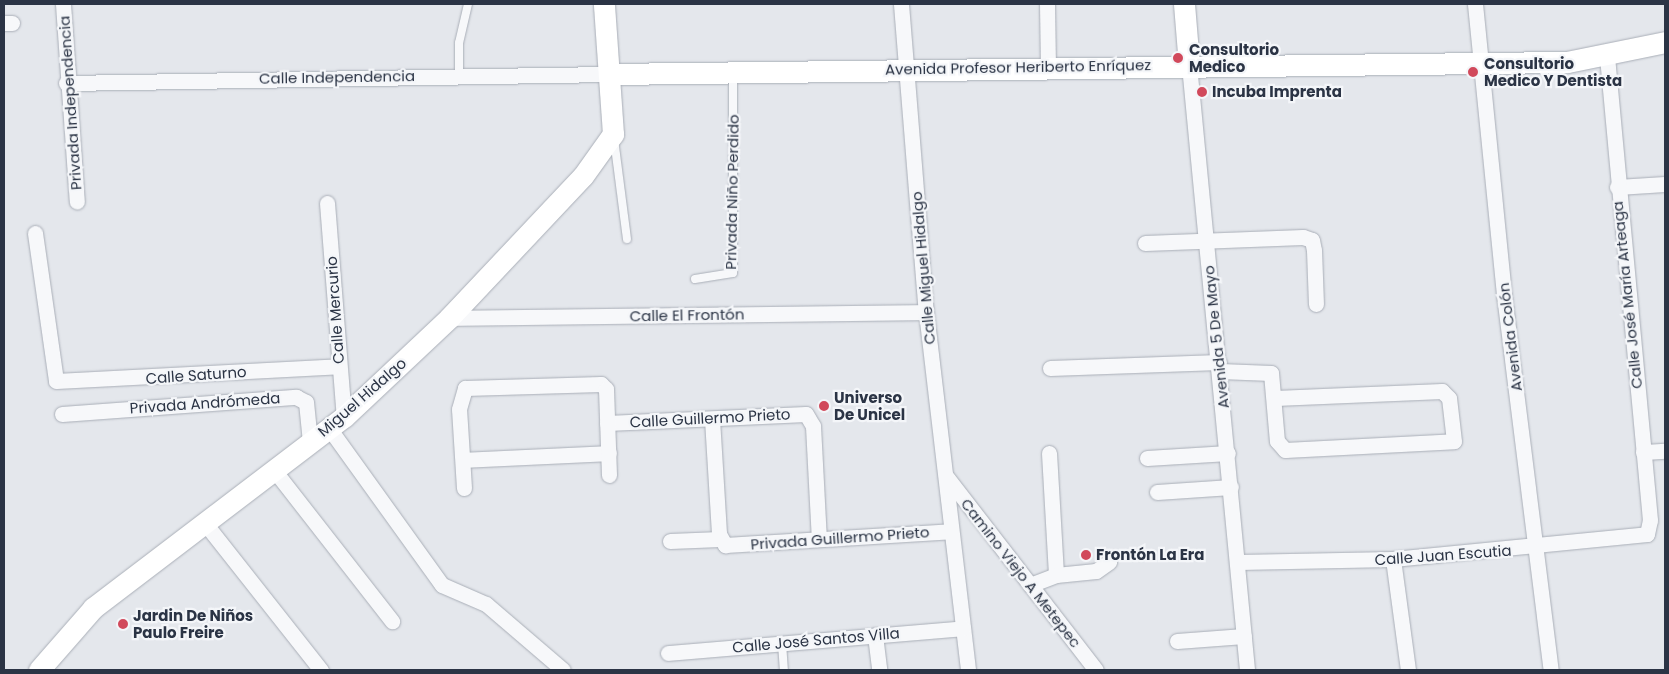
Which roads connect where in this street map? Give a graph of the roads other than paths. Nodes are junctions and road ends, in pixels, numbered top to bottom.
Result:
1 (63, 4) edge
2 (468, 4) edge
3 (604, 4) edge
4 (900, 4) edge
5 (1047, 4) edge
6 (1184, 4) edge
7 (1475, 4) edge
8 (1665, 42) edge
9 (1607, 56) junction
10 (1481, 64) junction
11 (1189, 65) junction
12 (1048, 66) junction
13 (905, 68) junction
14 (733, 72) junction
15 (609, 74) junction
16 (460, 76) junction
17 (66, 83) junction
18 (613, 134) junction
19 (1665, 184) edge
20 (1617, 187) junction
21 (77, 202) dead end
22 (327, 204) dead end
23 (35, 233) dead end
24 (627, 239) dead end
25 (1207, 240) junction
26 (1145, 243) dead end
27 (695, 279) dead end
28 (1316, 304) dead end
29 (926, 312) junction
30 (449, 318) junction
31 (339, 366) junction
32 (1219, 367) junction
33 (1050, 368) dead end
34 (1275, 398) junction
35 (62, 414) dead end
36 (712, 418) junction
37 (336, 422) junction
38 (607, 423) junction
39 (310, 442) junction
40 (1665, 451) edge
41 (1643, 452) junction
42 (609, 453) junction
43 (1049, 453) dead end
44 (1228, 453) junction
45 (1147, 458) dead end
46 (463, 460) junction
47 (274, 470) junction
48 (609, 475) dead end
49 (946, 476) junction
50 (1231, 486) junction
51 (464, 488) dead end
52 (1157, 492) dead end
53 (204, 522) junction
54 (952, 532) junction
55 (1647, 534) joint
56 (819, 539) junction
57 (670, 541) dead end
58 (724, 542) junction
59 (1536, 548) junction
60 (1393, 560) junction
61 (1109, 562) dead end
62 (1238, 562) junction
63 (1056, 575) junction
64 (1030, 585) junction
65 (392, 622) dead end
66 (963, 628) junction
67 (875, 635) junction
68 (1244, 636) junction
69 (1177, 642) dead end
70 (782, 643) junction
71 (668, 653) dead end
72 (39, 670) edge
73 (321, 670) edge
74 (563, 670) edge
75 (784, 670) edge
76 (879, 670) edge
77 (968, 670) edge
78 (1096, 670) edge
79 (1247, 670) edge
80 (1408, 670) edge
81 (1551, 670) edge

1 - 17 street, Privada Independencia
2 - 16 lane
3 - 15 main road
4 - 13 street, Calle Miguel Hidalgo
5 - 12 street
6 - 11 main road, Avenida 5 De Mayo
7 - 10 street, Avenida Colón
8 - 9 main road, Avenida Profesor Heriberto Enríquez
9 - 10 main road, Avenida Profesor Heriberto Enríquez
9 - 20 street, Calle José María Arteaga
10 - 11 main road, Avenida Profesor Heriberto Enríquez
10 - 59 street, Avenida Colón
11 - 12 main road, Avenida Profesor Heriberto Enríquez
11 - 25 street, Avenida 5 De Mayo
12 - 13 main road, Avenida Profesor Heriberto Enríquez
13 - 14 main road, Avenida Profesor Heriberto Enríquez
13 - 29 street, Calle Miguel Hidalgo
14 - 15 main road, Avenida Profesor Heriberto Enríquez
14 - 27 lane, Privada Niño Perdido
15 - 16 street, Calle Independencia
15 - 18 main road
16 - 17 street, Calle Independencia
17 - 21 street, Privada Independencia
18 - 24 lane
18 - 30 main road, Miguel Hidalgo
19 - 20 street
20 - 41 street, Calle José María Arteaga
22 - 31 street, Calle Mercurio
23 - 31 street, Calle Saturno
25 - 26 street
25 - 28 street
25 - 32 street, Avenida 5 De Mayo
29 - 30 street, Calle El Frontón
29 - 49 street, Calle Miguel Hidalgo
30 - 37 main road, Miguel Hidalgo
31 - 37 street, Calle Mercurio
32 - 33 street
32 - 34 street
32 - 44 street, Avenida 5 De Mayo
34 - 34 street
35 - 39 street, Privada Andrómeda
36 - 38 street, Calle Guillermo Prieto
36 - 56 street, Calle Guillermo Prieto
36 - 58 street
37 - 39 main road, Miguel Hidalgo
37 - 74 street
38 - 42 street
38 - 46 street
39 - 47 main road, Miguel Hidalgo
40 - 41 street
41 - 55 street, Calle José María Arteaga
42 - 46 street
42 - 48 street
43 - 63 street
44 - 45 street
44 - 50 street, Avenida 5 De Mayo
46 - 51 street
47 - 53 main road, Miguel Hidalgo
47 - 65 street
49 - 54 street, Calle Miguel Hidalgo
49 - 64 street, Camino Viejo A Metepec
50 - 52 street
50 - 62 street, Avenida 5 De Mayo
53 - 72 main road, Miguel Hidalgo
53 - 73 street
54 - 56 street, Privada Guillermo Prieto
54 - 66 street, Calle Miguel Hidalgo
55 - 59 street, Calle Juan Escutia
56 - 58 street, Privada Guillermo Prieto
57 - 58 street, Privada Guillermo Prieto
59 - 60 street, Calle Juan Escutia
59 - 81 street, Avenida Colón
60 - 62 street, Calle Juan Escutia
60 - 80 street
61 - 63 street
62 - 68 street, Avenida 5 De Mayo
63 - 64 street
64 - 78 street, Camino Viejo A Metepec
66 - 67 street, Calle José Santos Villa
66 - 77 street, Calle Miguel Hidalgo
67 - 70 street, Calle José Santos Villa
67 - 76 street
68 - 69 street
68 - 79 street, Avenida 5 De Mayo
70 - 71 street, Calle José Santos Villa
70 - 75 lane

